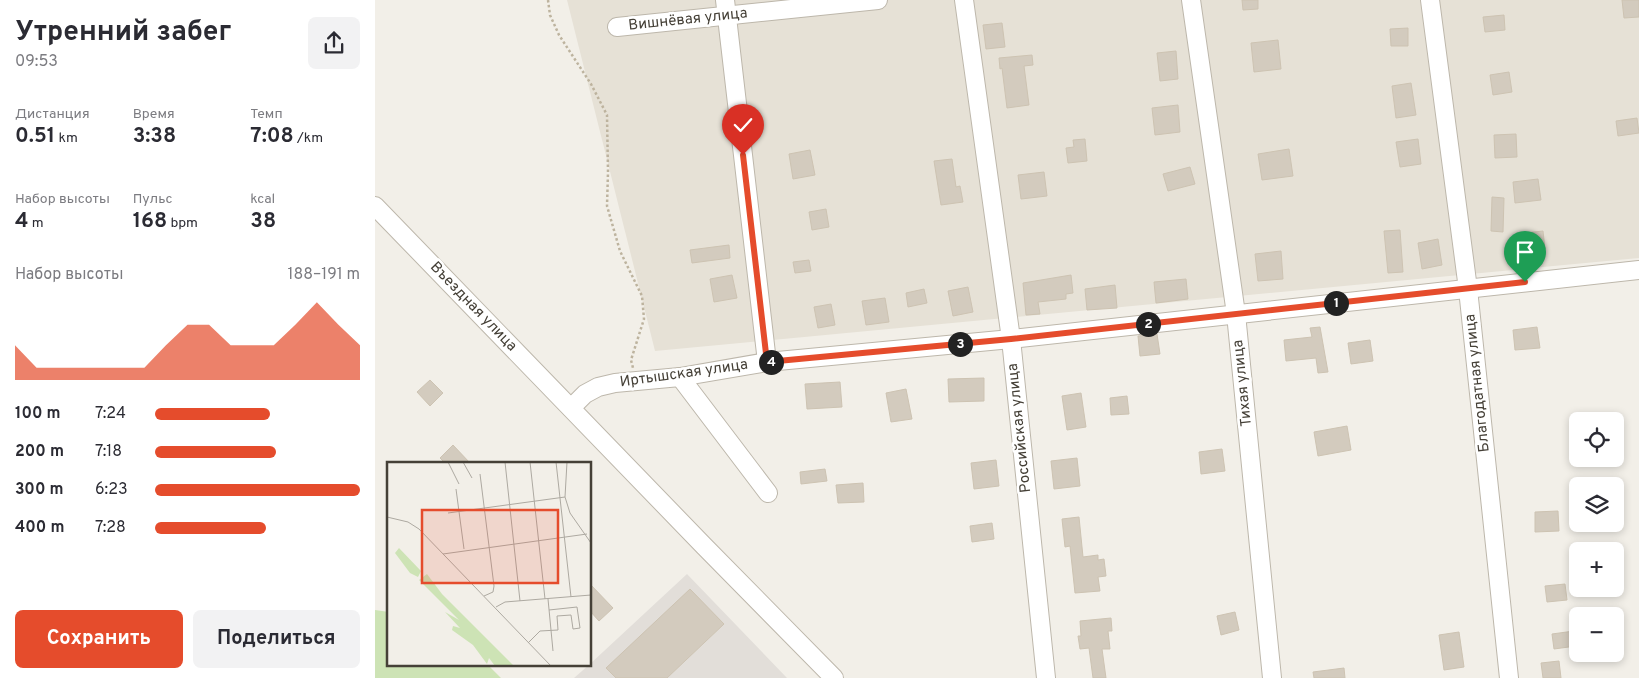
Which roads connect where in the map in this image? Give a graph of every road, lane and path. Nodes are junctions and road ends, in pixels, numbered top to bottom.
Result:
1 (548, 0) edge
2 (877, 0) edge
3 (964, 0) edge
4 (1191, 0) edge
5 (1430, 0) edge
6 (726, 8) edge
7 (617, 27) dead end
8 (375, 206) edge
9 (1639, 270) edge
10 (1468, 289) junction
11 (1236, 314) junction
12 (1011, 339) junction
13 (767, 362) junction
14 (680, 377) junction
15 (636, 381) junction
16 (571, 408) junction
17 (768, 493) dead end
18 (834, 678) edge
19 (1046, 678) edge
20 (1271, 678) edge
21 (1509, 678) edge

1 - 15 path
2 - 6 street, Вишнёвая улица
3 - 12 street, Российская улица
4 - 11 street, Тихая улица
5 - 10 street, Благодатная улица
6 - 7 street, Вишнёвая улица
6 - 13 street
8 - 16 street, Въездная улица
9 - 10 street, Иртышская улица
10 - 11 street, Иртышская улица
10 - 21 street, Благодатная улица
11 - 12 street, Иртышская улица
11 - 20 street, Тихая улица
12 - 13 street, Иртышская улица
12 - 19 street, Российская улица
13 - 14 street, Иртышская улица
14 - 15 street, Иртышская улица
14 - 17 street
15 - 16 street, Иртышская улица
16 - 18 street, Въездная улица

